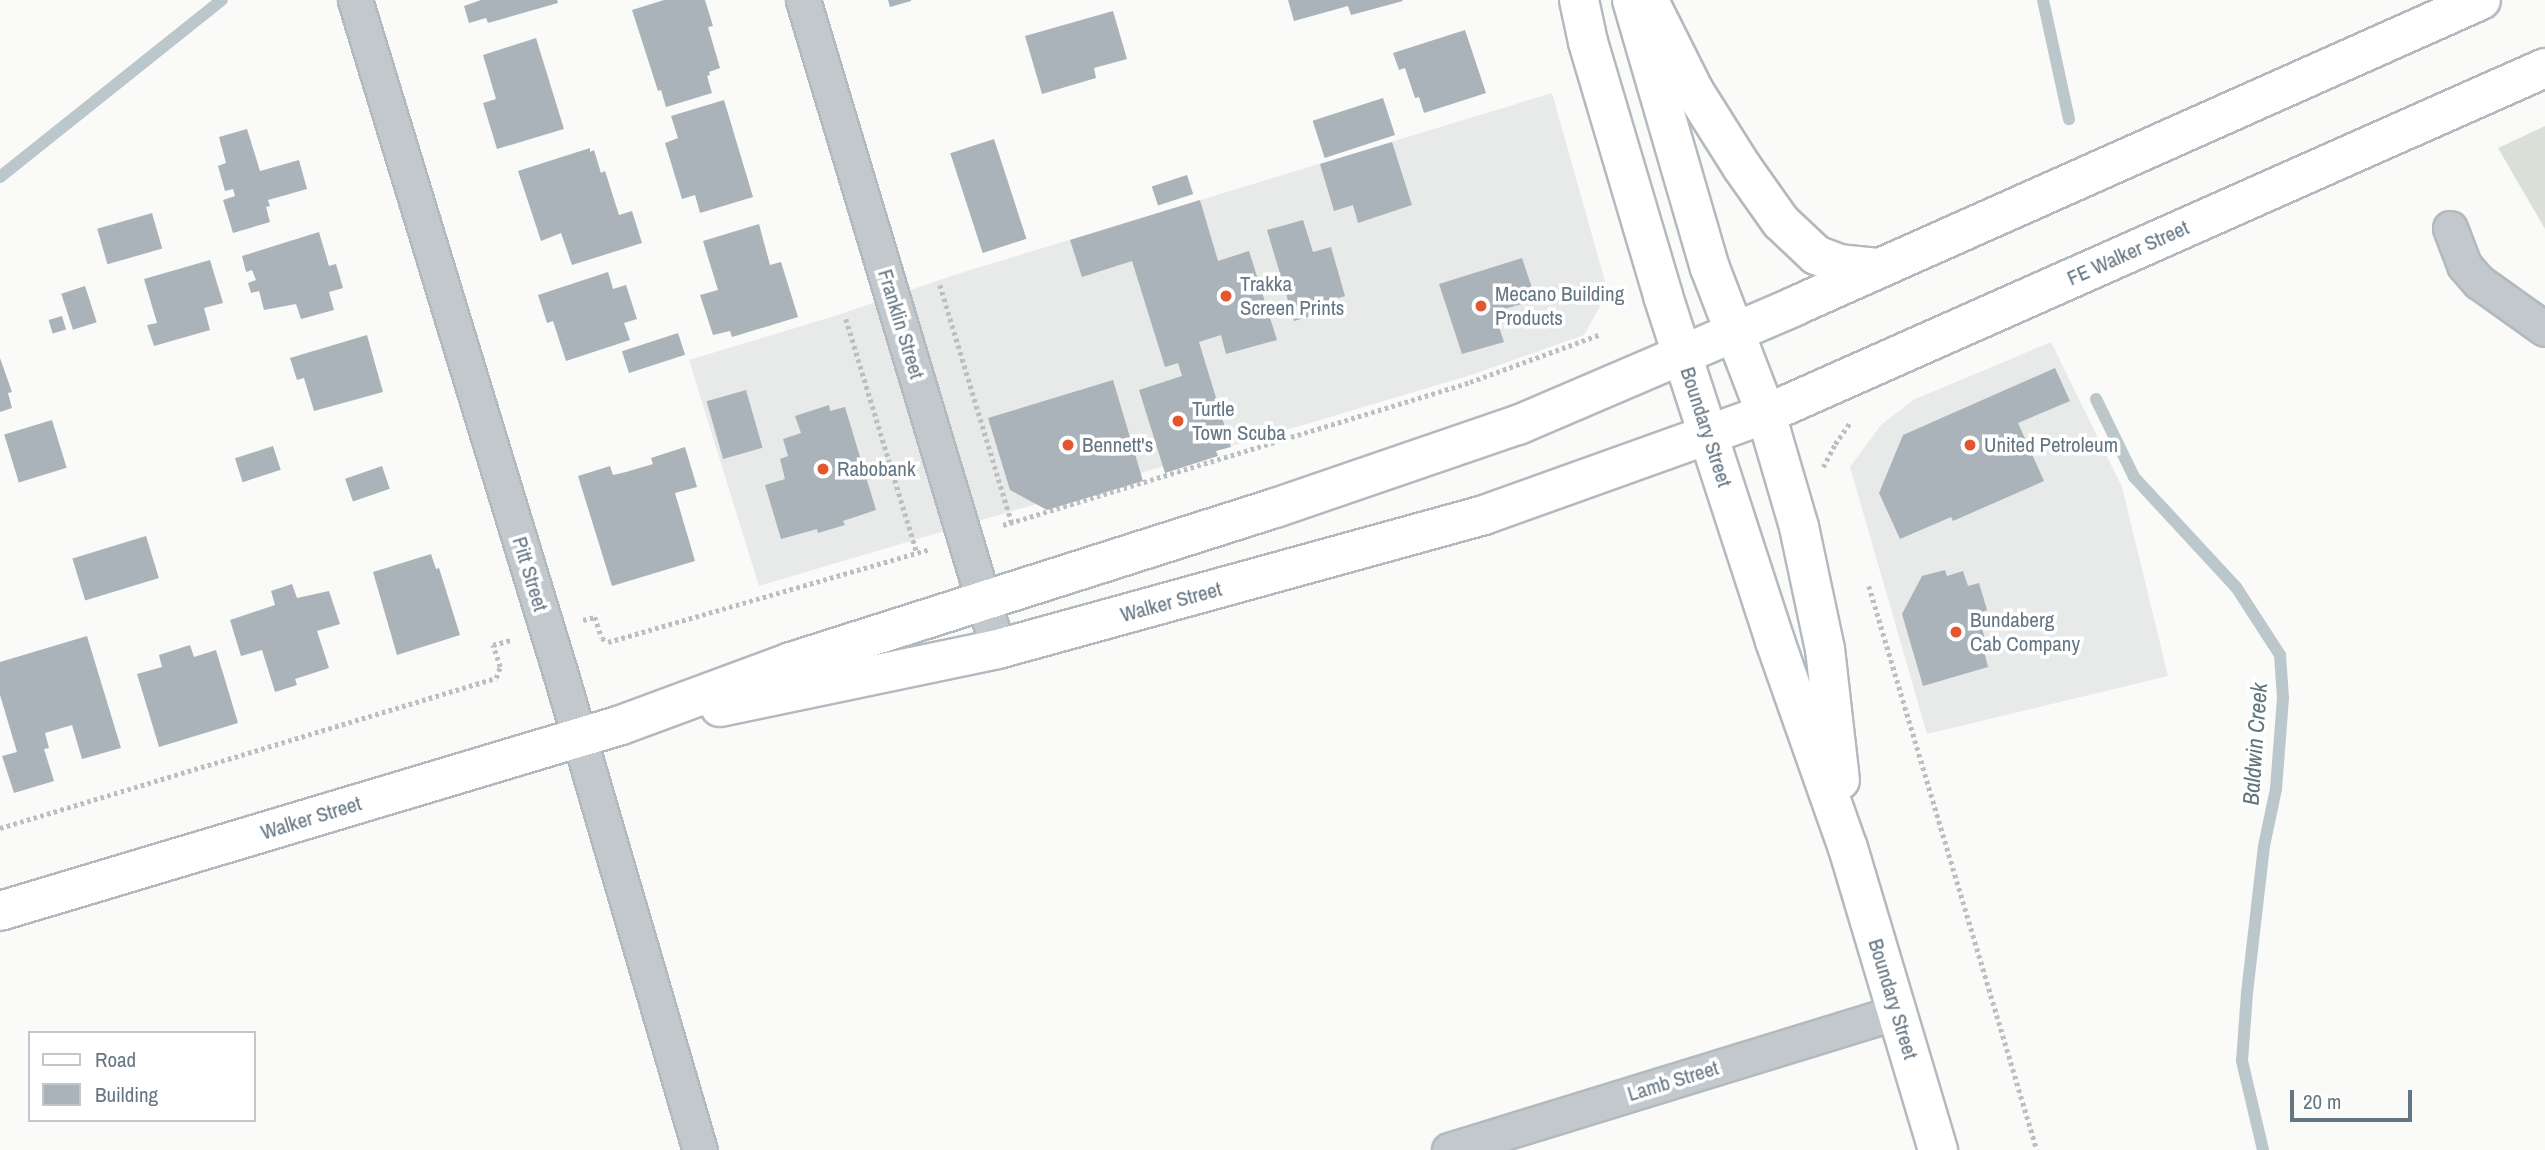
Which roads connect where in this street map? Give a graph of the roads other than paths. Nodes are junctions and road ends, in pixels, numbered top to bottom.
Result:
1 (803, 0) edge
2 (1579, 0) edge
3 (1632, 0) edge
4 (1648, 0) edge
5 (2481, 0) edge
6 (356, 6) edge
7 (2545, 68) edge
8 (2450, 228) dead end
9 (1879, 268) junction
10 (2545, 329) edge
11 (1734, 331) junction
12 (1682, 355) junction
13 (1766, 414) junction
14 (1710, 435) junction
15 (984, 602) junction
16 (998, 649) junction
17 (621, 725) junction
18 (579, 738) junction
19 (1848, 848) junction
20 (0, 911) edge
21 (1897, 1012) junction
22 (700, 1150) edge
23 (1449, 1150) edge
24 (1938, 1150) edge

1 - 15 street, Franklin Street
2 - 12 main road, Boundary Street
3 - 11 main road, Boundary Street
4 - 9 main road
5 - 9 main road
6 - 18 street, Pitt Street
7 - 13 main road, FE Walker Street
8 - 10 street
9 - 11 main road
11 - 12 main road
11 - 13 main road, Boundary Street
12 - 14 main road, Boundary Street
12 - 15 main road, Walker Street
13 - 14 main road, FE Walker Street
13 - 19 main road, Boundary Street
14 - 16 main road, Walker Street
14 - 19 main road, Boundary Street
15 - 16 street, Franklin Street
15 - 17 main road, Walker Street
16 - 17 main road, Walker Street
17 - 18 main road, Walker Street
18 - 20 main road, Walker Street
18 - 22 street, Pitt Street
19 - 21 main road, Boundary Street
21 - 23 street, Lamb Street
21 - 24 main road, Boundary Street

